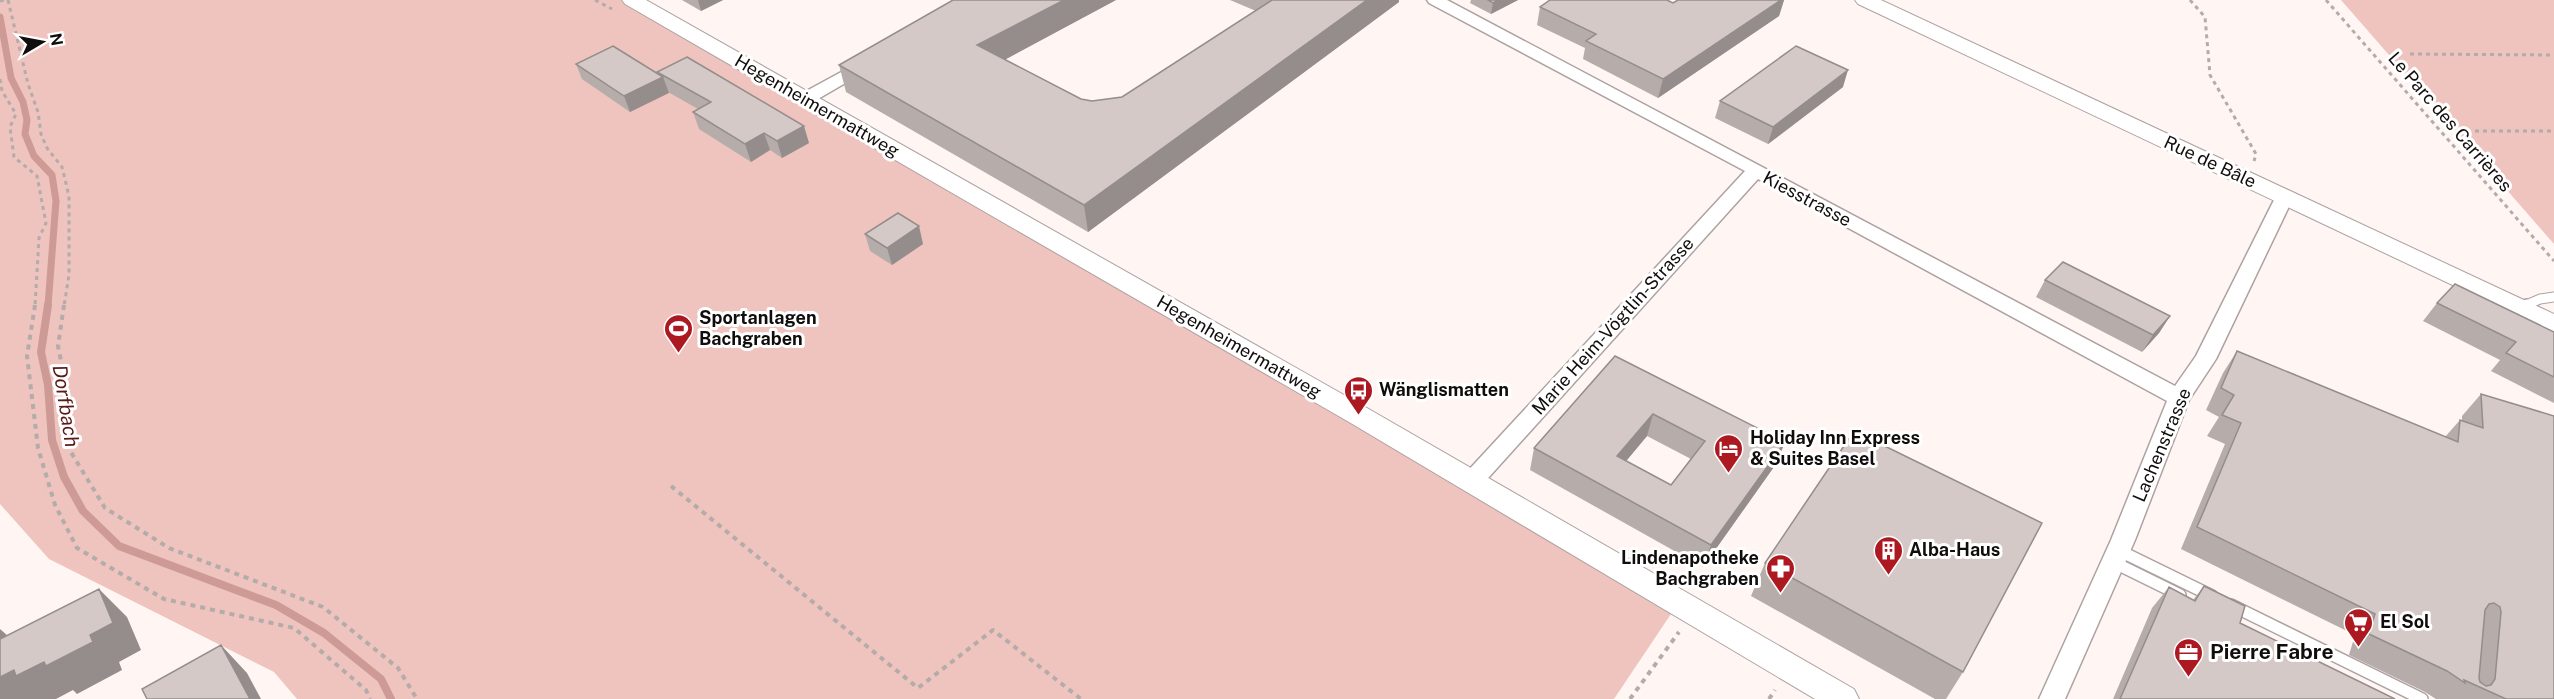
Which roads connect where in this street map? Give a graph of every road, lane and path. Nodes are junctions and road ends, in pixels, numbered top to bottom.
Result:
1 (4, 0) edge
2 (632, 0) edge
3 (1435, 0) edge
4 (1865, 0) edge
5 (2190, 0) edge
6 (2326, 0) edge
7 (886, 52) edge
8 (2410, 54) dead end
9 (2554, 55) edge
10 (0, 79) edge
11 (805, 99) junction
12 (2475, 131) dead end
13 (2554, 131) edge
14 (1755, 171) junction
15 (2246, 180) junction
16 (2284, 198) junction
17 (2554, 261) edge
18 (2554, 297) edge
19 (2520, 308) junction
20 (2554, 324) edge
21 (2179, 399) junction
22 (1472, 481) junction
23 (671, 486) dead end
24 (2116, 556) junction
25 (2198, 604) edge
26 (1693, 610) junction
27 (370, 699) edge
28 (417, 699) edge
29 (1081, 699) edge
30 (1630, 699) edge
31 (1844, 699) edge
32 (2052, 699) edge
33 (2422, 699) edge

1 - 28 path
2 - 11 street, Hegenheimermattweg
3 - 14 street, Kiesstrasse
4 - 15 street, Rue de Bâle
5 - 15 path
6 - 17 path, Le Parc des Carrières
7 - 11 street
8 - 9 path
10 - 27 path
11 - 22 street, Hegenheimermattweg
12 - 13 path
14 - 21 street, Kiesstrasse
14 - 22 street, Marie Heim-Vögtlin-Strasse
15 - 16 street, Rue de Bâle
16 - 19 street, Rue de Bâle
16 - 21 street, Lachenstrasse
18 - 19 lane
19 - 20 street, Rue de Bâle
21 - 24 street, Lachenstrasse
22 - 26 street, Hegenheimermattweg
23 - 29 path
24 - 25 lane
24 - 32 street, Lachenstrasse
24 - 33 lane
26 - 30 path
26 - 31 street, Hegenheimermattweg

